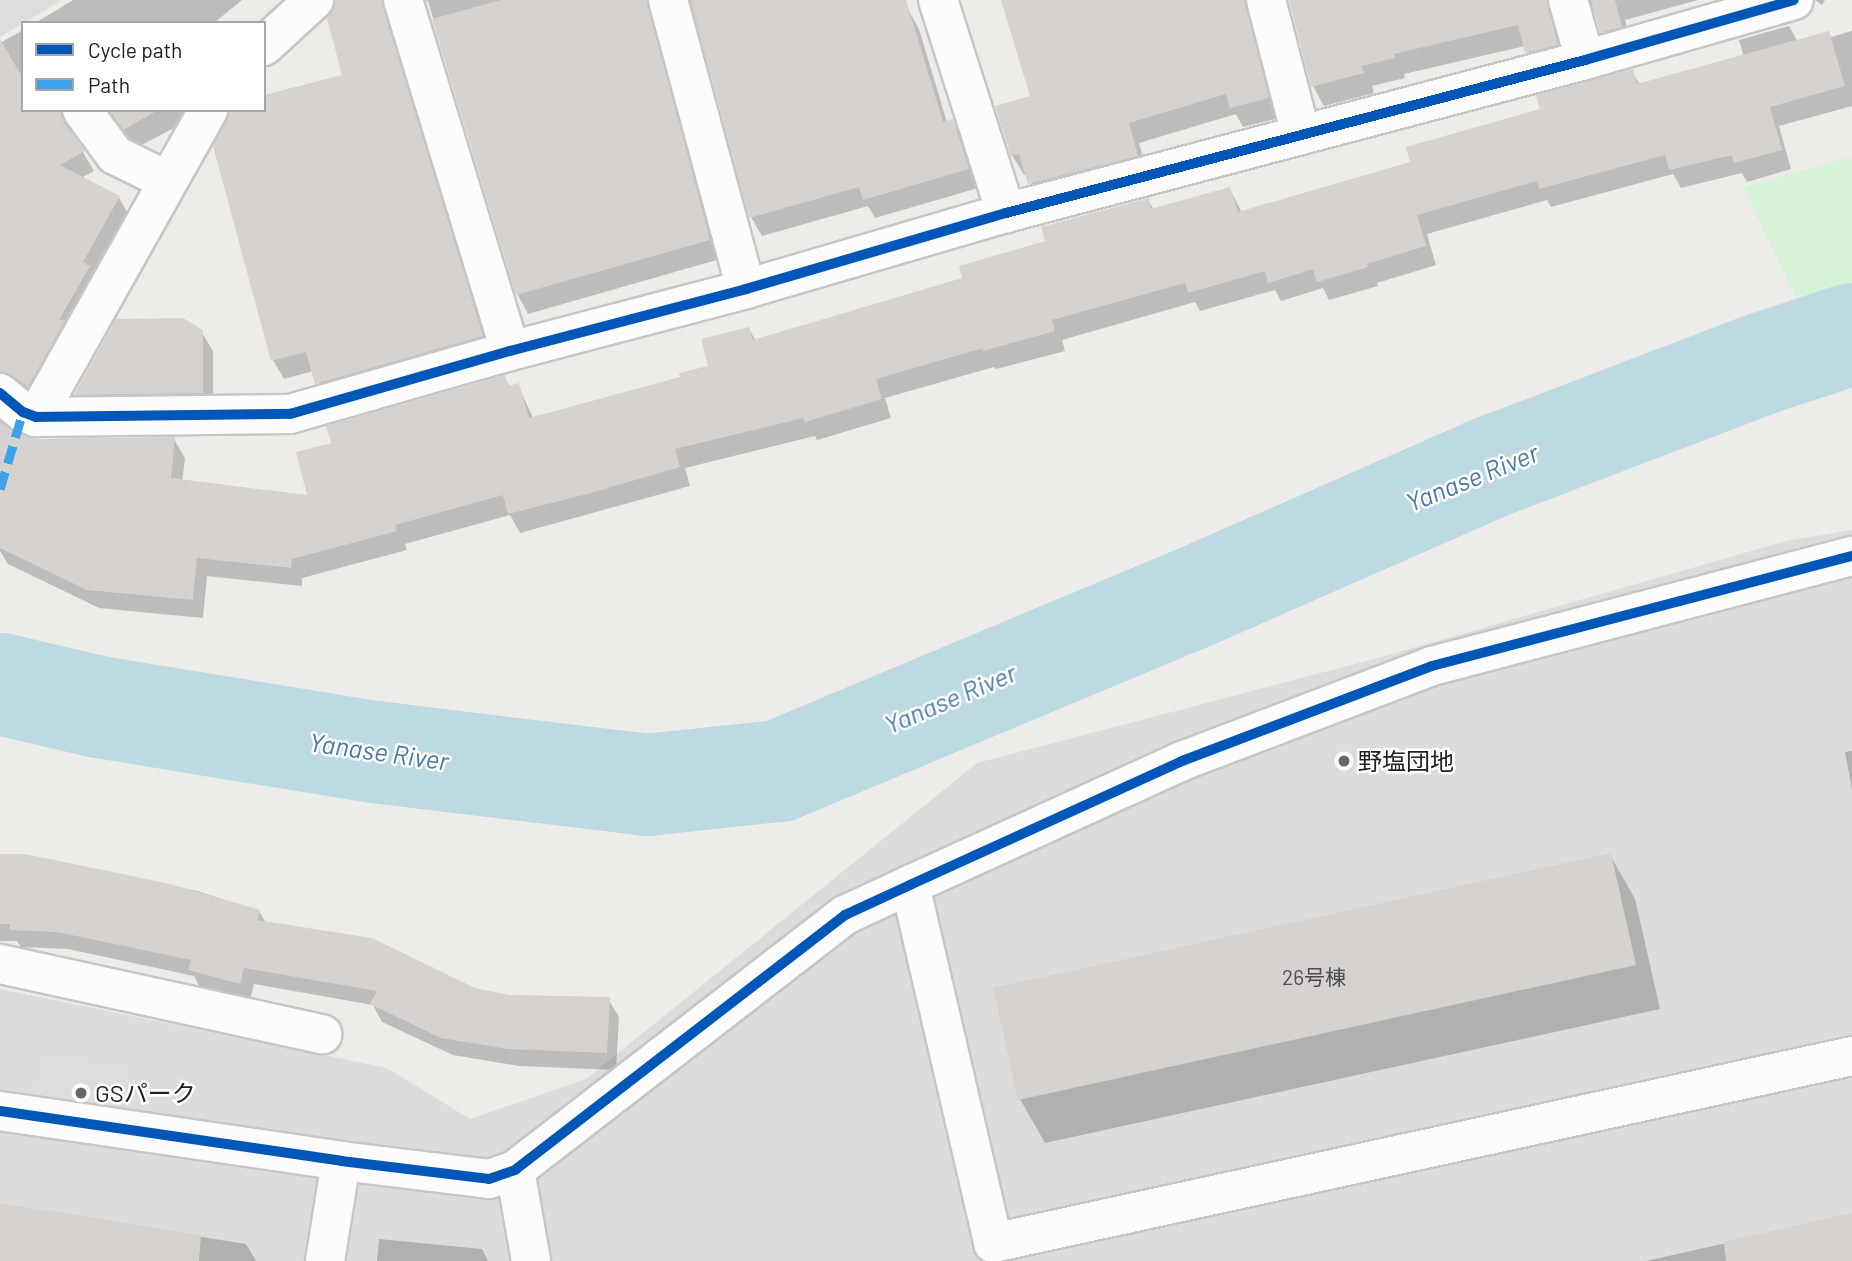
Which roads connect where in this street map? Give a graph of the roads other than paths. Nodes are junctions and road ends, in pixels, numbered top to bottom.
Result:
1 (314, 0) edge
2 (403, 0) edge
3 (668, 0) edge
4 (938, 0) edge
5 (1266, 0) edge
6 (1569, 0) edge
7 (1794, 0) edge
8 (266, 44) edge
9 (1585, 60) junction
10 (83, 112) edge
11 (207, 112) edge
12 (1301, 135) junction
13 (166, 180) junction
14 (1006, 213) junction
15 (746, 289) junction
16 (510, 351) junction
17 (0, 393) edge
18 (36, 417) junction
19 (1852, 556) edge
20 (910, 885) junction
21 (0, 964) edge
22 (322, 1034) dead end
23 (1852, 1056) edge
24 (0, 1111) edge
25 (341, 1161) junction
26 (515, 1170) junction
27 (325, 1261) edge
28 (531, 1261) edge

1 - 8 street
2 - 16 street
3 - 15 street
4 - 14 street
5 - 12 street
6 - 9 street
7 - 9 street
9 - 12 street
10 - 13 street
11 - 13 street
12 - 14 street
13 - 18 street
14 - 15 street
15 - 16 street
16 - 18 street
17 - 18 street
19 - 20 street
20 - 23 street
20 - 26 street
21 - 22 street
24 - 25 street
25 - 26 street
25 - 27 street
26 - 28 street

